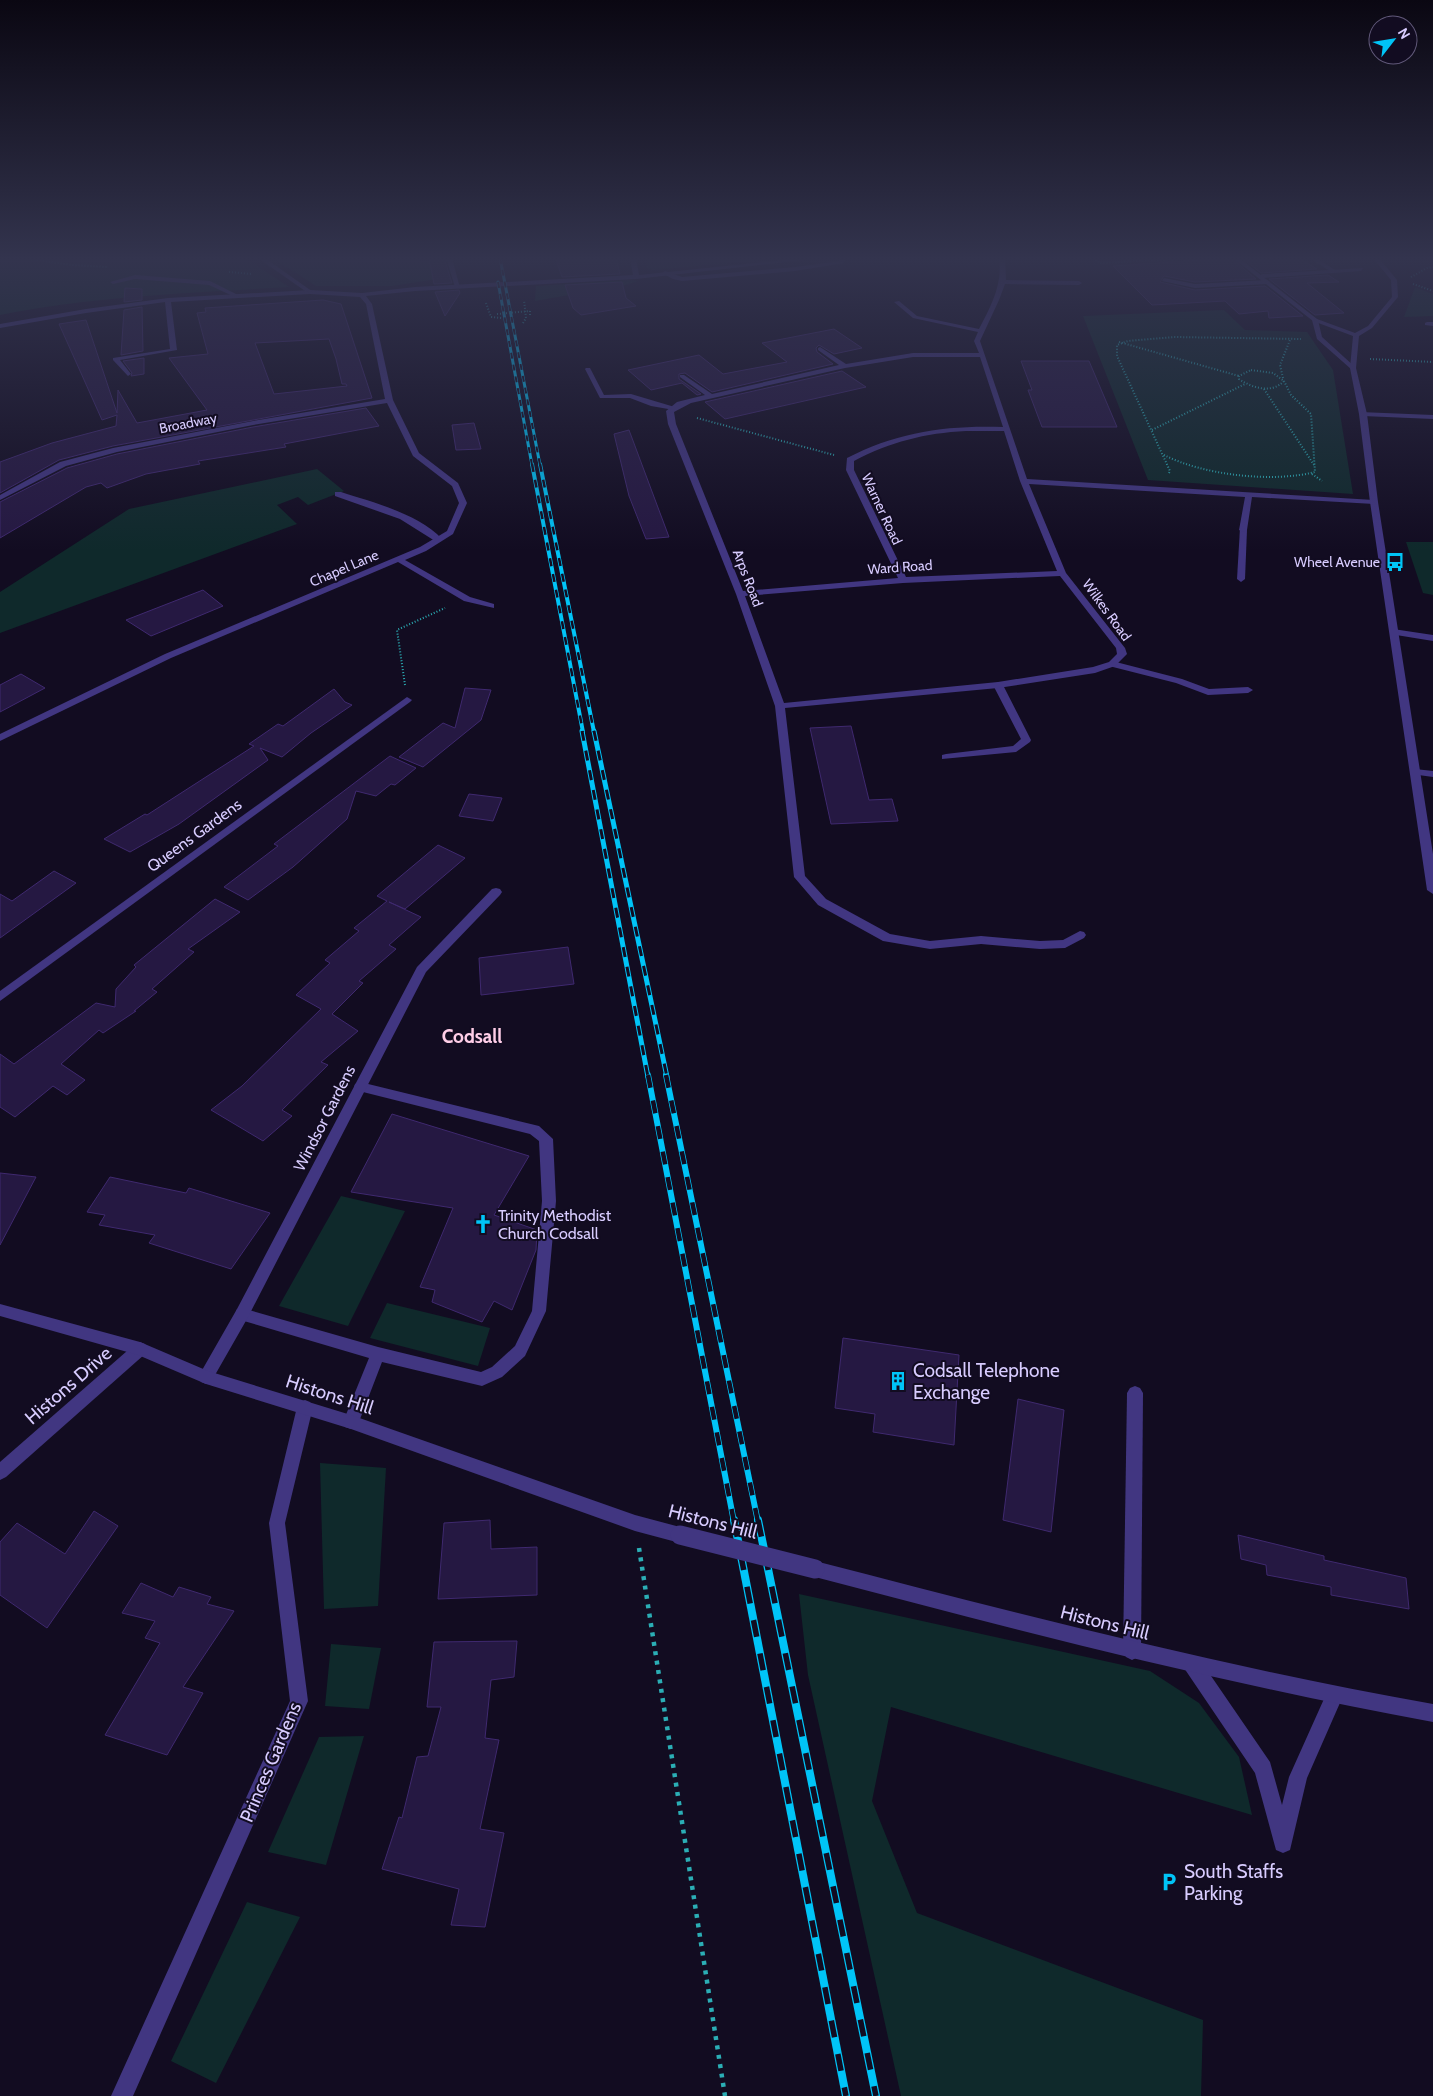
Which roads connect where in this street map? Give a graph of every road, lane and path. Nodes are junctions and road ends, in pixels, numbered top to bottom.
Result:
1 (984, 355) edge
2 (136, 356) edge
3 (379, 356) edge
4 (830, 356) edge
5 (926, 356) edge
6 (1117, 356) edge
7 (1168, 356) edge
8 (1284, 356) edge
9 (1339, 356) edge
10 (1355, 358) joint
11 (1433, 362) edge
12 (845, 366) junction
13 (1353, 368) junction
14 (588, 369) dead end
15 (128, 374) dead end
16 (682, 376) dead end
17 (1239, 376) junction
18 (1283, 380) junction
19 (1245, 384) junction
20 (1264, 388) junction
21 (710, 396) junction
22 (389, 400) junction
23 (672, 410) junction
24 (1363, 414) junction
25 (1433, 417) edge
26 (1008, 429) junction
27 (1152, 430) junction
28 (1163, 455) junction
29 (850, 460) junction
30 (1315, 468) junction
31 (1024, 481) junction
32 (1172, 490) junction
33 (338, 494) dead end
34 (1249, 494) junction
35 (0, 498) edge
36 (1374, 502) junction
37 (438, 539) junction
38 (400, 560) junction
39 (1062, 573) junction
40 (1240, 579) dead end
41 (902, 580) junction
42 (740, 594) junction
43 (448, 606) dead end
44 (491, 606) dead end
45 (1393, 632) junction
46 (1433, 638) edge
47 (1112, 664) junction
48 (998, 685) junction
49 (1248, 690) dead end
50 (408, 700) joint
51 (780, 706) junction
52 (0, 738) edge
53 (946, 757) dead end
54 (1415, 772) junction
55 (1433, 774) edge
56 (1433, 890) edge
57 (496, 892) dead end
58 (1080, 935) dead end
59 (0, 997) edge
60 (360, 1087) junction
61 (0, 1310) edge
62 (242, 1314) junction
63 (140, 1348) junction
64 (378, 1354) junction
65 (206, 1377) junction
66 (1135, 1393) dead end
67 (305, 1407) junction
68 (352, 1422) junction
69 (0, 1472) edge
70 (635, 1523) junction
71 (1132, 1651) junction
72 (1191, 1665) junction
73 (1334, 1696) junction
74 (1433, 1713) edge
75 (122, 2096) edge
76 (725, 2096) edge

1 - 26 street, Wilkes Road
2 - 15 street
3 - 22 street, Chapel Lane
4 - 12 street
5 - 12 street
6 - 27 path
7 - 17 path
8 - 18 path
9 - 13 street
10 - 11 path
10 - 13 street
12 - 21 street
13 - 24 street
14 - 23 street
16 - 21 street
17 - 18 path
17 - 19 path
18 - 20 path
18 - 30 path
19 - 20 path
19 - 27 path
20 - 30 path
21 - 23 street
22 - 35 street, Broadway
22 - 37 street, Chapel Lane
23 - 29 path
23 - 42 street, Arps Road
24 - 25 street
24 - 36 street
26 - 29 street, Warner Road
26 - 31 street, Wilkes Road
27 - 28 path
28 - 30 path
28 - 32 path
29 - 41 street, Warner Road
31 - 32 street
31 - 39 street, Wilkes Road
32 - 34 street
33 - 37 street
34 - 36 street
34 - 40 street
36 - 45 street
37 - 38 street, Chapel Lane
38 - 44 street
38 - 52 street, Chapel Lane
39 - 41 street, Ward Road
39 - 47 street, Wilkes Road
41 - 42 street, Ward Road
42 - 51 street, Arps Road
43 - 50 path
45 - 46 street
45 - 54 street
47 - 48 street, Wilkes Road
47 - 49 street
48 - 51 street, Wilkes Road
48 - 53 street
50 - 59 street, Queens Gardens
51 - 58 street, Arps Road
54 - 55 street
54 - 56 street
57 - 60 street, Windsor Gardens
60 - 62 street, Windsor Gardens
60 - 64 street
61 - 63 street, Histons Hill
62 - 64 street
62 - 65 street, Windsor Gardens
63 - 65 street, Histons Hill
63 - 69 street, Histons Drive
64 - 68 street
65 - 67 street, Histons Hill
66 - 71 street
67 - 68 street, Histons Hill
67 - 75 street, Princes Gardens
68 - 70 street, Histons Hill
70 - 71 street, Histons Hill, bridge
70 - 76 path
71 - 72 street, Histons Hill
72 - 73 street, Histons Hill
72 - 73 street
73 - 74 street, Histons Hill

